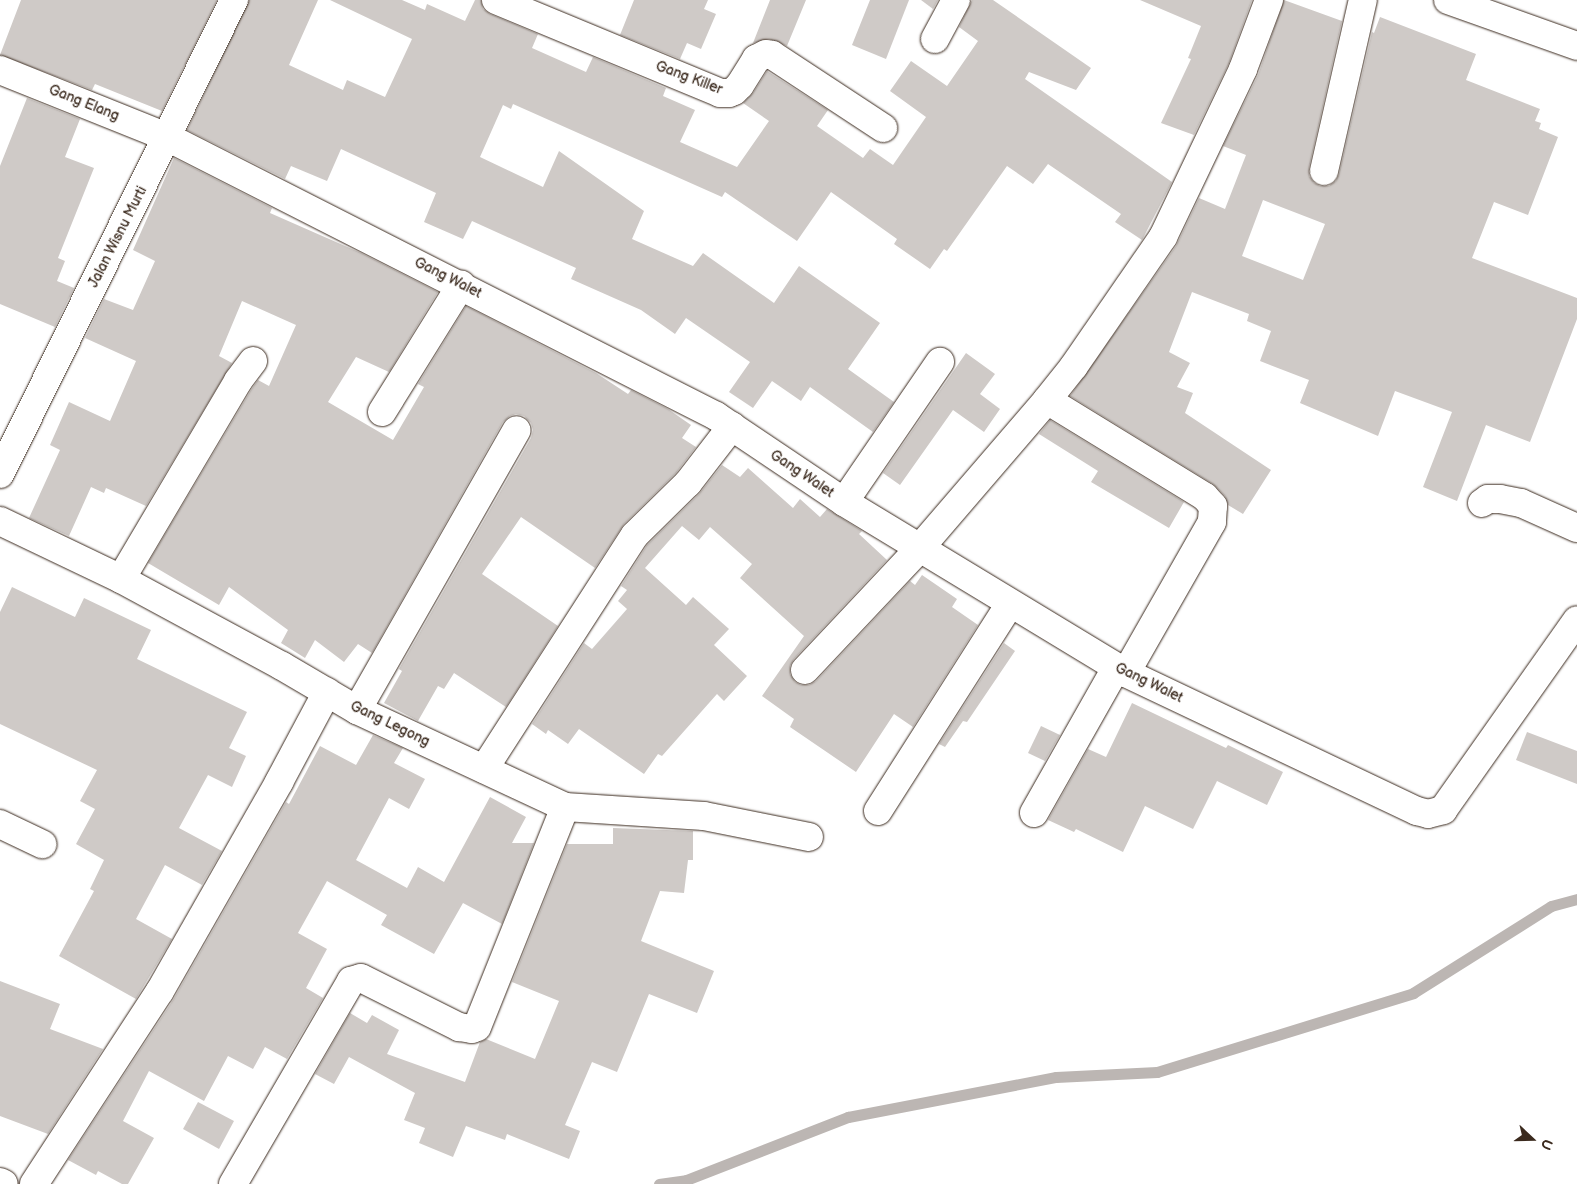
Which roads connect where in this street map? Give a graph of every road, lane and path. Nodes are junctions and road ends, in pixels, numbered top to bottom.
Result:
1 (234, 0) edge
2 (496, 0) edge
3 (956, 0) edge
4 (1269, 0) edge
5 (1363, 0) edge
6 (1448, 0) edge
7 (935, 39) dead end
8 (1577, 46) edge
9 (0, 70) edge
10 (883, 128) dead end
11 (167, 137) junction
12 (1324, 171) dead end
13 (462, 285) junction
14 (253, 361) dead end
15 (940, 362) dead end
16 (1046, 400) junction
17 (382, 412) dead end
18 (732, 426) junction
19 (516, 430) dead end
20 (0, 474) edge
21 (844, 502) junction
22 (1482, 503) dead end
23 (0, 521) edge
24 (1577, 528) edge
25 (919, 549) junction
26 (121, 579) junction
27 (1010, 604) junction
28 (1577, 620) edge
29 (804, 670) dead end
30 (1121, 671) junction
31 (327, 692) junction
32 (357, 710) junction
33 (484, 769) junction
34 (565, 806) junction
35 (878, 811) dead end
36 (1034, 813) dead end
37 (0, 824) edge
38 (809, 837) dead end
39 (42, 844) dead end
40 (0, 1182) edge
41 (4, 1184) edge
42 (34, 1184) edge
43 (233, 1184) edge

1 - 11 street, Jalan Wisnu Murti
2 - 10 street, Gang Killer
3 - 7 street
4 - 16 street
5 - 12 street
6 - 8 street
9 - 11 street, Gang Elang
11 - 13 street, Gang Walet
11 - 20 street, Jalan Wisnu Murti
13 - 17 street
13 - 18 street, Gang Walet
14 - 26 street
15 - 21 street
16 - 25 street
16 - 30 street
18 - 21 street, Gang Walet
18 - 33 street
19 - 32 street
21 - 25 street, Gang Walet
22 - 24 street
23 - 26 street, Gang Legong
25 - 27 street, Gang Walet
25 - 29 street
26 - 31 street, Gang Legong
27 - 30 street, Gang Walet
27 - 35 street
28 - 30 street, Gang Walet
30 - 36 street
31 - 32 street, Gang Legong
31 - 42 street
32 - 33 street, Gang Legong
33 - 34 street, Gang Legong
34 - 38 street, Gang Legong
34 - 43 street
37 - 39 street
40 - 41 street

